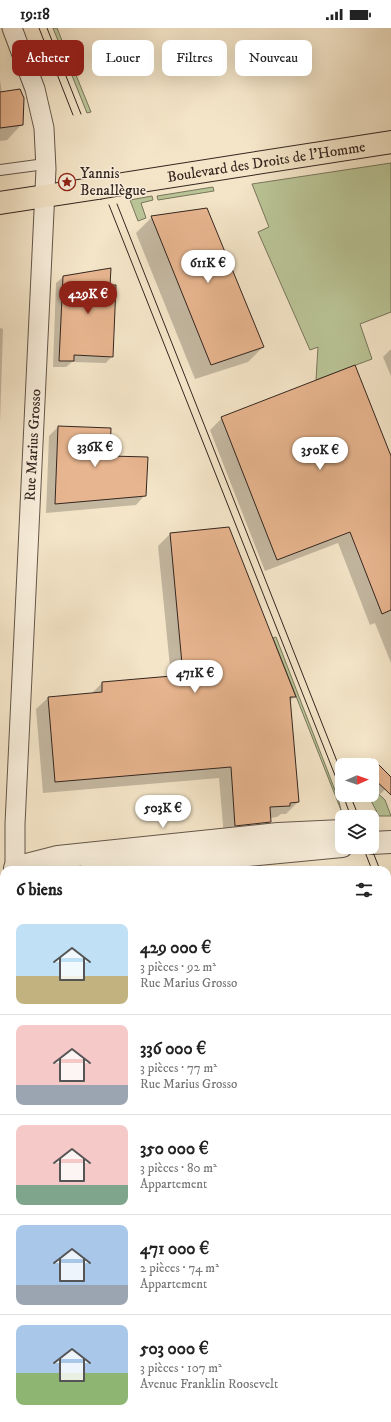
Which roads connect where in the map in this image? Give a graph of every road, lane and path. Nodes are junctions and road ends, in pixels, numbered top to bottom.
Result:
1 (12, 28) edge
2 (391, 142) edge
3 (46, 164) junction
4 (0, 170) edge
5 (45, 196) junction
6 (0, 202) edge
7 (391, 829) edge
8 (379, 830) edge
9 (335, 834) edge
10 (319, 840) junction
11 (391, 842) edge
12 (379, 843) edge
13 (335, 844) edge
14 (15, 866) edge
15 (26, 866) edge
16 (121, 866) edge

1 - 3 street, Rue Marius Grosso
2 - 5 main road, Boulevard des Droits de l'Homme
3 - 4 lane
3 - 5 street, Rue Marius Grosso
5 - 6 main road, Boulevard des Droits de l'Homme
5 - 14 street, Rue Marius Grosso
7 - 8 street
9 - 10 street
10 - 13 street
10 - 15 street
10 - 16 street
11 - 12 street

